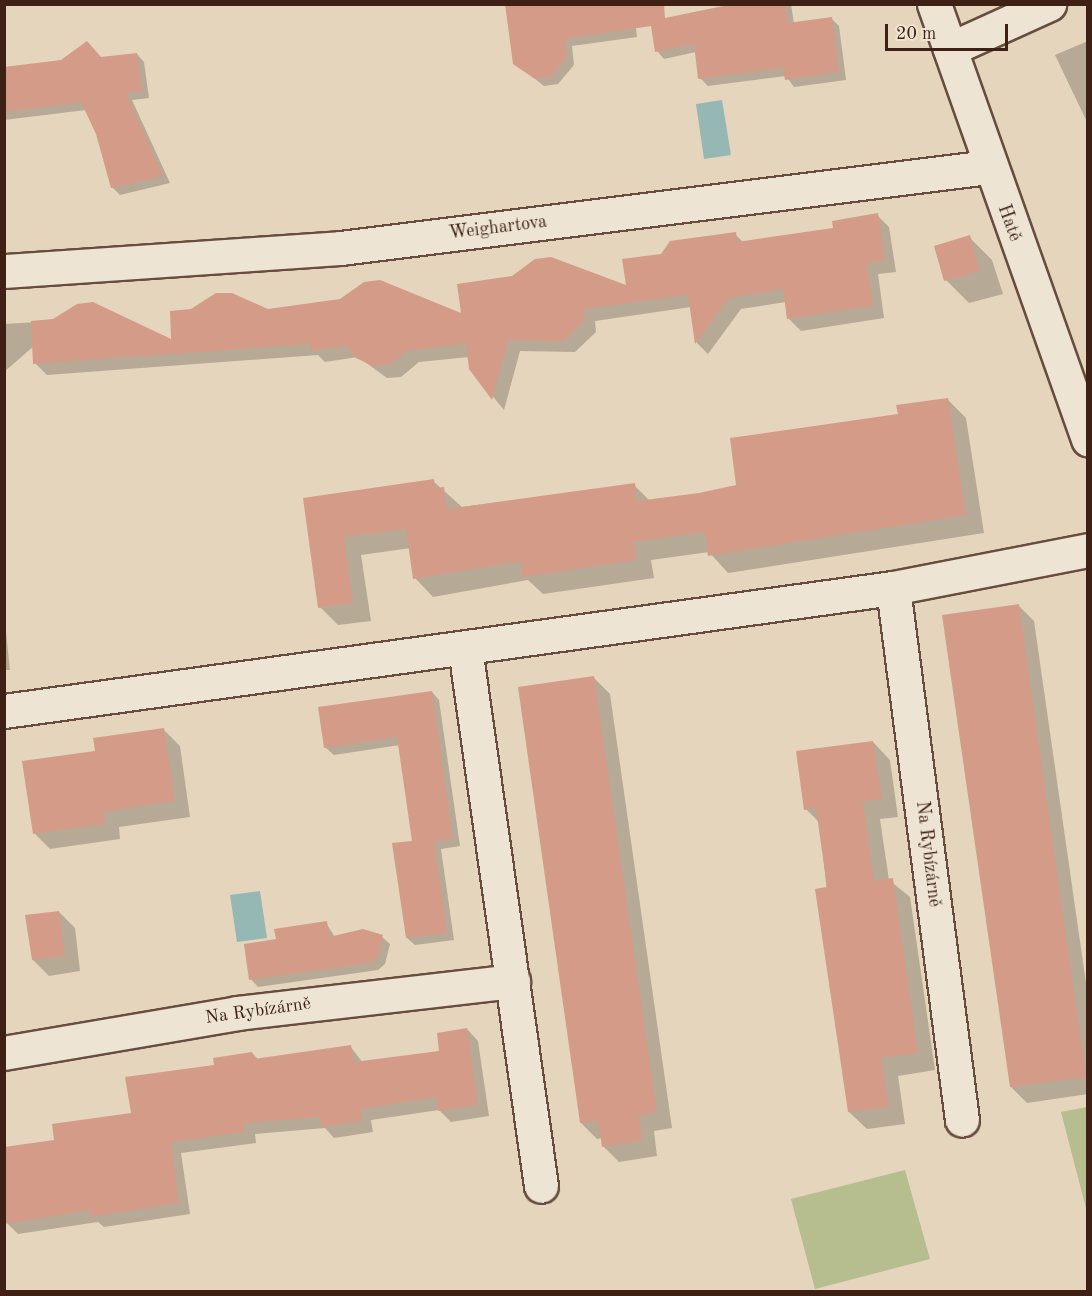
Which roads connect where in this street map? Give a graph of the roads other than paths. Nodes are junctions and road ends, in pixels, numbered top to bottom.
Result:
1 (934, 4) edge
2 (1049, 4) edge
3 (950, 49) junction
4 (989, 167) junction
5 (4, 271) edge
6 (1088, 440) edge
7 (1088, 550) edge
8 (893, 588) junction
9 (465, 648) junction
10 (4, 711) edge
11 (513, 981) junction
12 (4, 1053) edge
13 (962, 1120) dead end
14 (541, 1186) dead end

1 - 3 street, Hatě
2 - 3 street
3 - 4 street, Hatě
4 - 5 street, Weighartova
4 - 6 street, Hatě
7 - 8 street
8 - 9 street
8 - 13 street, Na Rybízárně
9 - 10 street
9 - 11 street
11 - 12 street, Na Rybízárně
11 - 14 street

